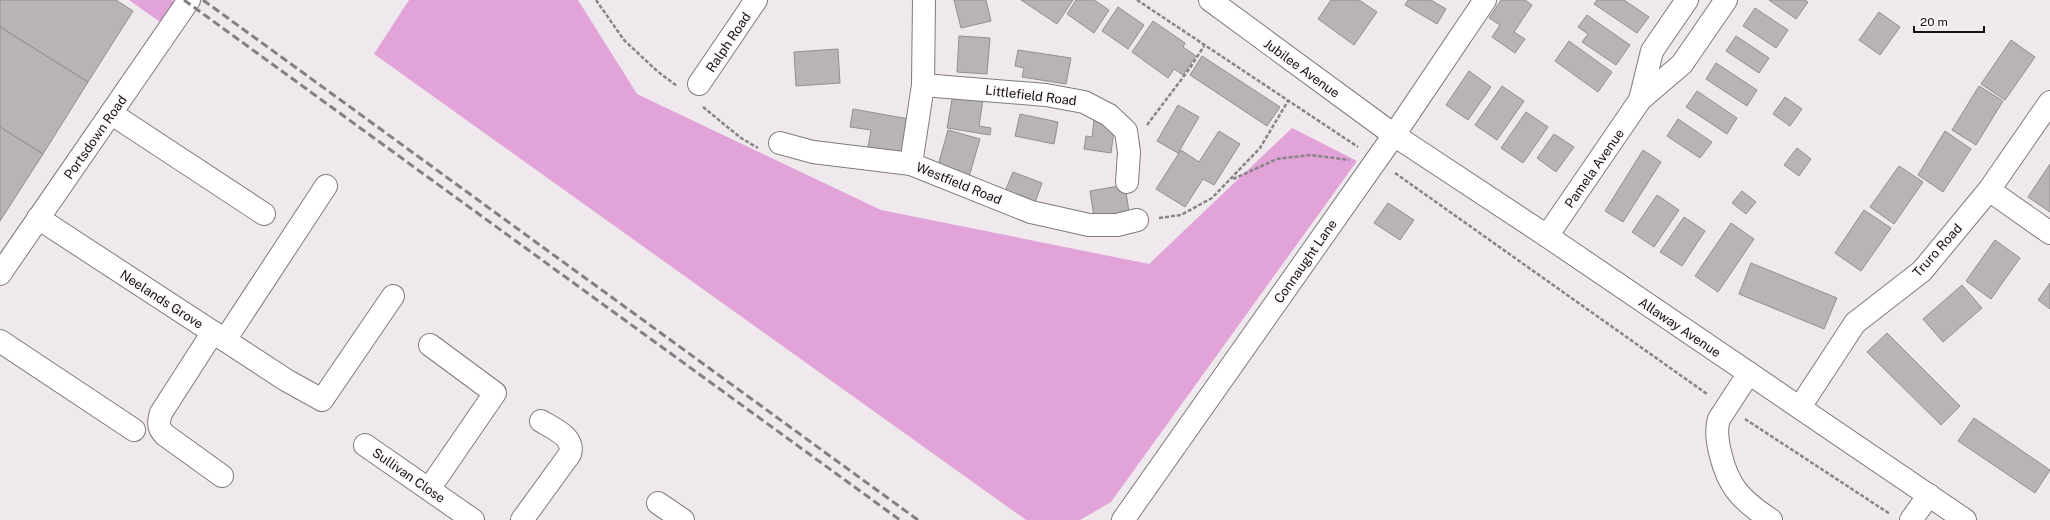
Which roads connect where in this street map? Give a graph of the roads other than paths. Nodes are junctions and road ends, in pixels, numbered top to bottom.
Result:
1 (189, 0) edge
2 (756, 0) edge
3 (918, 0) edge
4 (1210, 0) edge
5 (1485, 0) edge
6 (1687, 0) edge
7 (1726, 0) edge
8 (699, 84) dead end
9 (923, 85) junction
10 (1640, 100) junction
11 (2050, 102) edge
12 (112, 114) junction
13 (1394, 135) junction
14 (780, 144) dead end
15 (911, 164) junction
16 (1126, 182) dead end
17 (326, 186) dead end
18 (1989, 190) junction
19 (264, 214) dead end
20 (38, 218) junction
21 (1137, 220) road end
22 (2050, 233) edge
23 (1547, 236) junction
24 (0, 274) edge
25 (393, 296) dead end
26 (219, 336) junction
27 (0, 341) edge
28 (430, 345) dead end
29 (1749, 373) junction
30 (1800, 407) junction
31 (541, 421) dead end
32 (134, 430) dead end
33 (365, 444) dead end
34 (222, 476) dead end
35 (429, 489) junction
36 (1930, 495) junction
37 (658, 503) dead end
38 (1902, 518) edge
39 (473, 520) edge
40 (522, 520) edge
41 (683, 520) edge
42 (1123, 520) edge
43 (1771, 520) edge
44 (1965, 520) edge

1 - 12 street, Portsdown Road
2 - 8 street, Ralph Road
3 - 9 street
4 - 13 street, Jubilee Avenue
5 - 13 street, Connaught Lane
6 - 10 street, Pamela Avenue
7 - 10 street, Pamela Avenue
9 - 15 street
9 - 16 street, Littlefield Road
10 - 23 street, Pamela Avenue
11 - 18 street, Truro Road
12 - 19 street
12 - 20 street, Portsdown Road
13 - 23 street, Allaway Avenue
13 - 42 street, Connaught Lane
14 - 15 street, Westfield Road
15 - 21 street, Westfield Road
17 - 26 street
18 - 22 street
18 - 30 street, Truro Road
20 - 24 street, Portsdown Road
20 - 26 street, Neelands Grove
23 - 29 street, Allaway Avenue
25 - 26 street, Neelands Grove
26 - 34 street
27 - 32 street
28 - 35 street
29 - 30 street, Allaway Avenue
29 - 43 street
30 - 36 street, Allaway Avenue
31 - 40 street
33 - 35 street, Sullivan Close
35 - 39 street, Sullivan Close
36 - 38 street
36 - 44 street, Allaway Avenue
37 - 41 street

